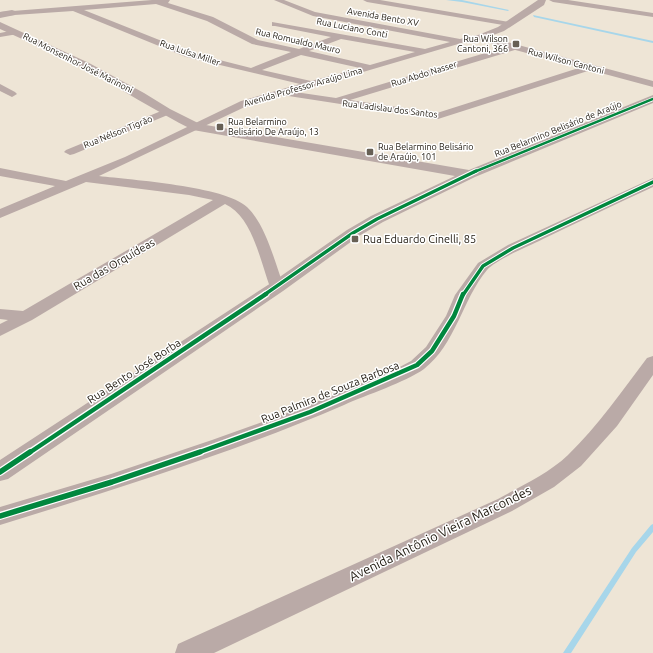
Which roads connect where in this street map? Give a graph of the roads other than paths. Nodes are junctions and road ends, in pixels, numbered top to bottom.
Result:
1 (66, 0) edge
2 (176, 0) edge
3 (278, 0) edge
4 (367, 0) edge
5 (542, 0) edge
6 (553, 0) edge
7 (157, 2) junction
8 (73, 8) junction
9 (5, 14) edge
10 (653, 15) edge
11 (275, 24) dead end
12 (509, 24) junction
13 (0, 25) edge
14 (15, 32) junction
15 (0, 35) edge
16 (342, 36) junction
17 (478, 37) junction
18 (462, 42) junction
19 (515, 47) junction
20 (299, 52) junction
21 (426, 52) junction
22 (370, 67) junction
23 (591, 67) junction
24 (252, 70) junction
25 (311, 84) junction
26 (653, 84) edge
27 (0, 87) edge
28 (279, 92) junction
29 (12, 94) dead end
30 (653, 99) edge
31 (334, 102) junction
32 (166, 112) junction
33 (197, 127) junction
34 (70, 152) dead end
35 (0, 172) edge
36 (470, 174) junction
37 (86, 178) junction
38 (653, 182) edge
39 (67, 185) junction
40 (224, 199) junction
41 (0, 214) edge
42 (277, 287) junction
43 (0, 314) edge
44 (26, 316) junction
45 (0, 330) edge
46 (653, 362) edge
47 (0, 472) edge
48 (0, 516) edge
49 (187, 653) edge

1 - 9 street
2 - 7 street
3 - 18 street, Avenida Bento XV
4 - 12 street
5 - 12 street, Avenida Professor Araújo Lima
6 - 10 street
7 - 8 street
7 - 20 street, Rua Romualdo Mauro
8 - 9 street
8 - 24 street, Rua Luísa Miller
11 - 16 street, Rua Luciano Conti
12 - 17 street, Avenida Professor Araújo Lima
13 - 14 street, Rua Monsenhor José Marinoni
14 - 15 street
14 - 32 street, Rua Monsenhor José Marinoni
16 - 20 street
16 - 21 street, Rua Luciano Conti
17 - 18 street, Avenida Professor Araújo Lima
17 - 19 street, Rua Wilson Cantoni
18 - 21 street, Avenida Professor Araújo Lima
19 - 23 street, Rua Wilson Cantoni
19 - 31 street, Rua Abdo Nasser
20 - 22 street, Rua Romualdo Mauro
20 - 24 street
21 - 22 street, Avenida Professor Araújo Lima
22 - 25 street, Avenida Professor Araújo Lima
23 - 26 street, Rua Wilson Cantoni
23 - 31 street, Rua Ladislau dos Santos
24 - 25 street, Rua Luísa Miller
25 - 28 street, Avenida Professor Araújo Lima
27 - 29 street
28 - 31 street, Rua Ladislau dos Santos
28 - 33 street, Avenida Professor Araújo Lima
30 - 36 street, Rua Belarmino Belisário de Araújo
32 - 33 street, Rua Monsenhor José Marinoni
32 - 34 street, Rua Nélson Tigrão
33 - 36 street
33 - 37 street, Avenida Professor Araújo Lima
35 - 39 street
36 - 42 street, Rua Belarmino Belisário de Araújo
37 - 39 street, Avenida Professor Araújo Lima
37 - 40 street
38 - 48 street, Rua Palmira de Souza Barbosa
39 - 41 street, Avenida Professor Araújo Lima
40 - 42 street
40 - 44 street, Rua das Orquídeas
42 - 47 street, Rua Bento José Borba
43 - 44 street
44 - 45 street, Rua das Orquídeas
46 - 49 street, Avenida Antônio Vieira Marcondes

